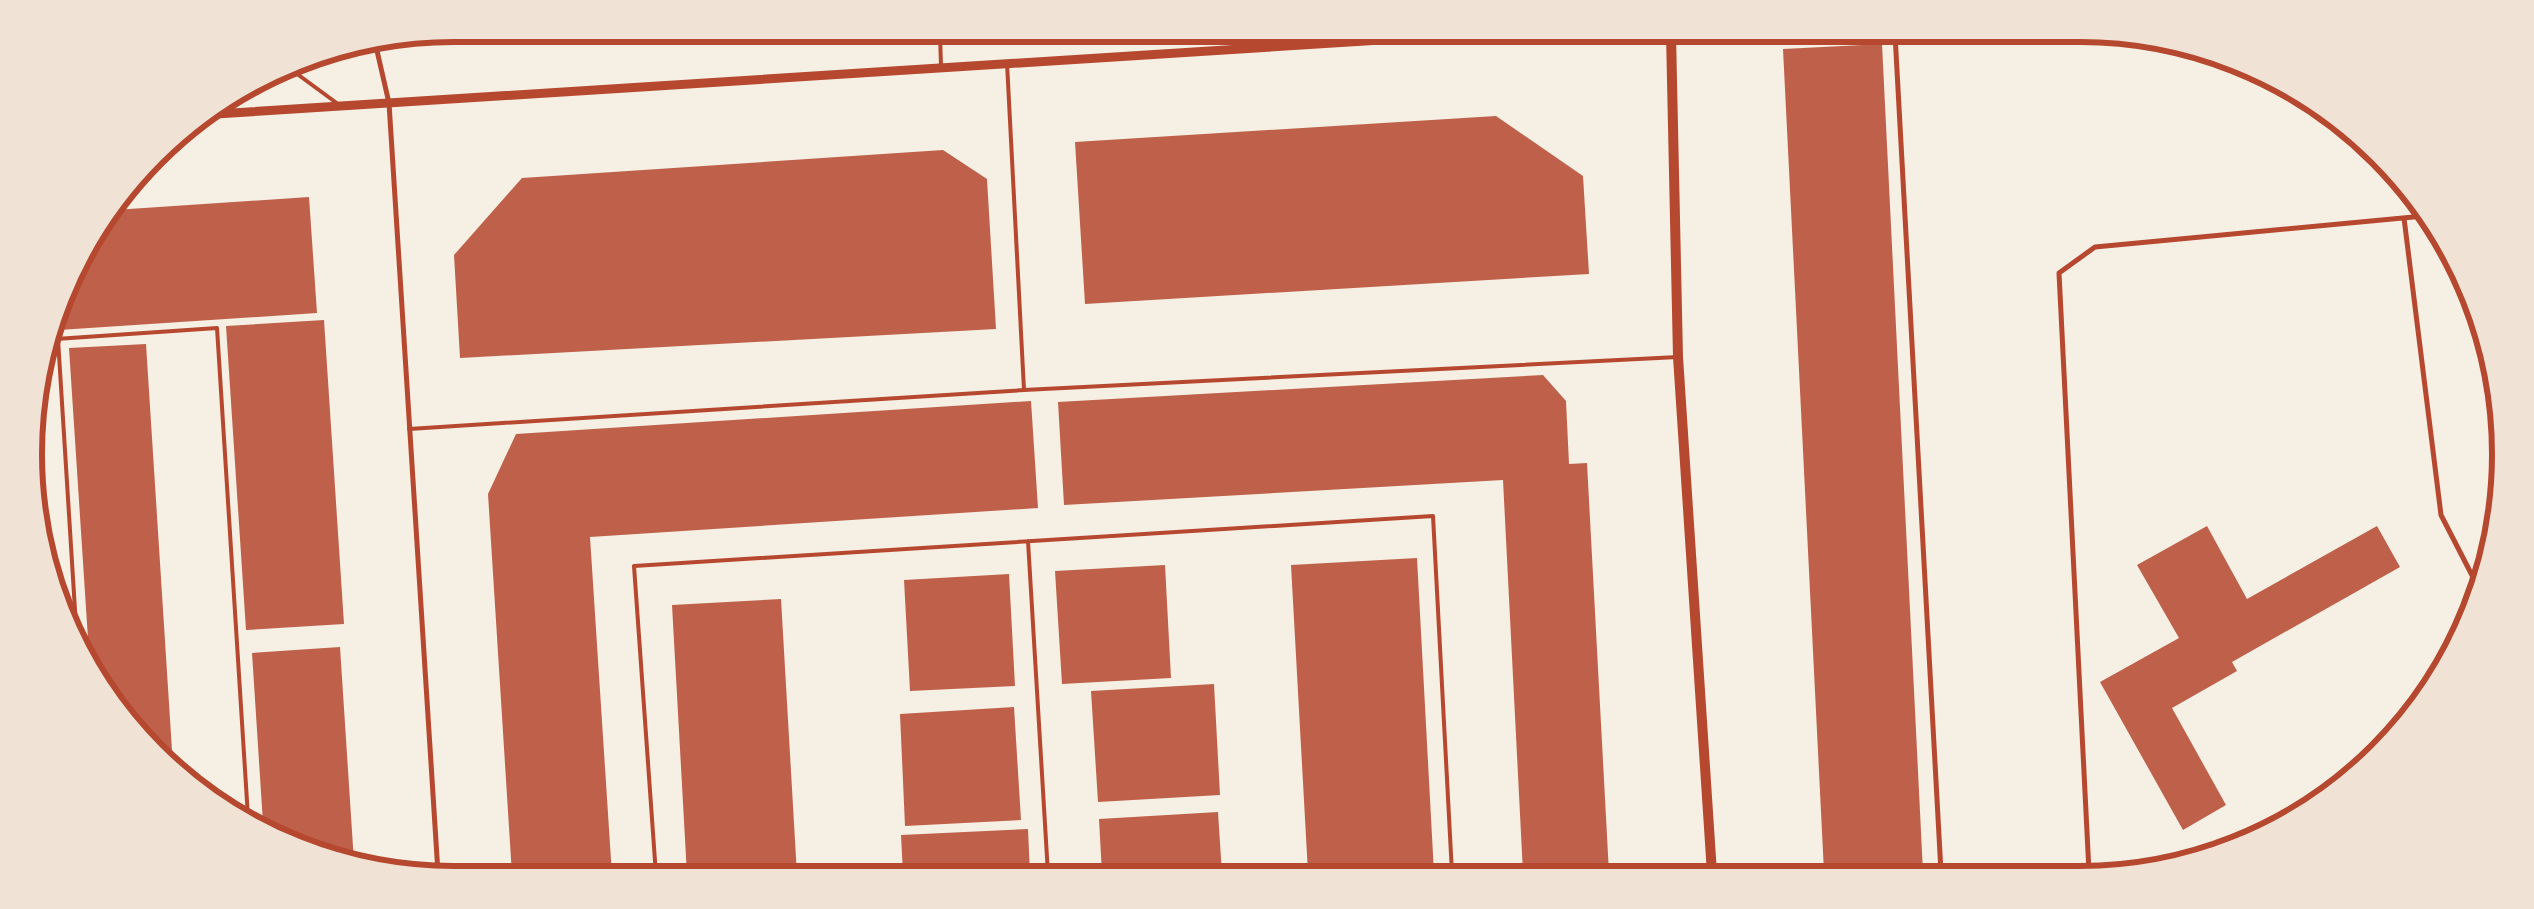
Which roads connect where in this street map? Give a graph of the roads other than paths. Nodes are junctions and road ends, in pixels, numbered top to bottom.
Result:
1 (940, 42) edge
2 (1351, 42) edge
3 (1671, 42) edge
4 (1895, 42) edge
5 (377, 50) edge
6 (1007, 64) junction
7 (941, 68) junction
8 (297, 74) edge
9 (389, 103) junction
10 (341, 106) junction
11 (224, 113) edge
12 (2415, 217) edge
13 (2404, 218) junction
14 (59, 339) edge
15 (57, 346) edge
16 (1678, 357) junction
17 (1024, 390) junction
18 (409, 429) junction
19 (1028, 541) junction
20 (2473, 577) edge
21 (75, 615) edge
22 (248, 811) edge
23 (438, 866) edge
24 (655, 866) edge
25 (1048, 866) edge
26 (1452, 866) edge
27 (1712, 866) edge
28 (1942, 866) edge
29 (2089, 866) edge

1 - 7 lane
2 - 6 street
3 - 16 main road
4 - 28 street
5 - 9 street
6 - 7 street
6 - 17 lane
7 - 9 street
8 - 10 lane
9 - 10 street
9 - 18 street
10 - 11 street
12 - 13 street
13 - 20 street
13 - 29 street
14 - 22 lane
15 - 21 lane
16 - 17 lane
16 - 27 main road
17 - 18 lane
18 - 23 street
19 - 24 lane
19 - 25 lane
19 - 26 lane

